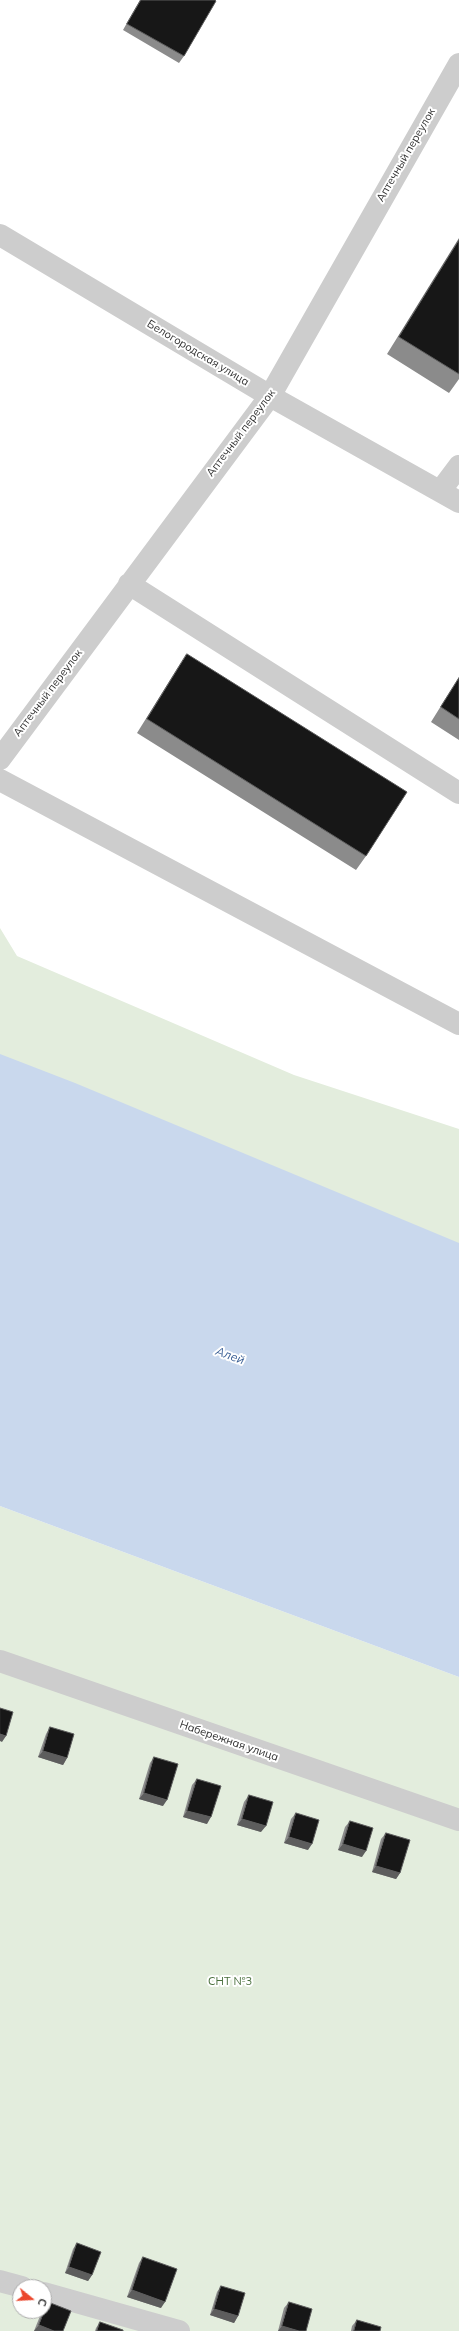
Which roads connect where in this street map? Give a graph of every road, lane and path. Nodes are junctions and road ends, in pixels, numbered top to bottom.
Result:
1 (459, 64) edge
2 (0, 235) edge
3 (270, 396) junction
4 (459, 466) edge
5 (450, 496) edge
6 (129, 584) junction
7 (0, 759) edge
8 (0, 780) edge
9 (459, 793) edge
10 (459, 1024) edge
11 (0, 1661) edge
12 (459, 1820) edge
13 (0, 2281) edge
14 (12, 2284) edge
15 (52, 2295) edge
16 (179, 2331) edge

1 - 3 street, Аптечный переулок
2 - 3 street, Белогородская улица
3 - 5 street, Белогородская улица
3 - 6 street, Аптечный переулок
4 - 5 street
6 - 7 street, Аптечный переулок
6 - 9 street
8 - 10 street
11 - 12 street, Набережная улица
13 - 14 street
15 - 16 street

